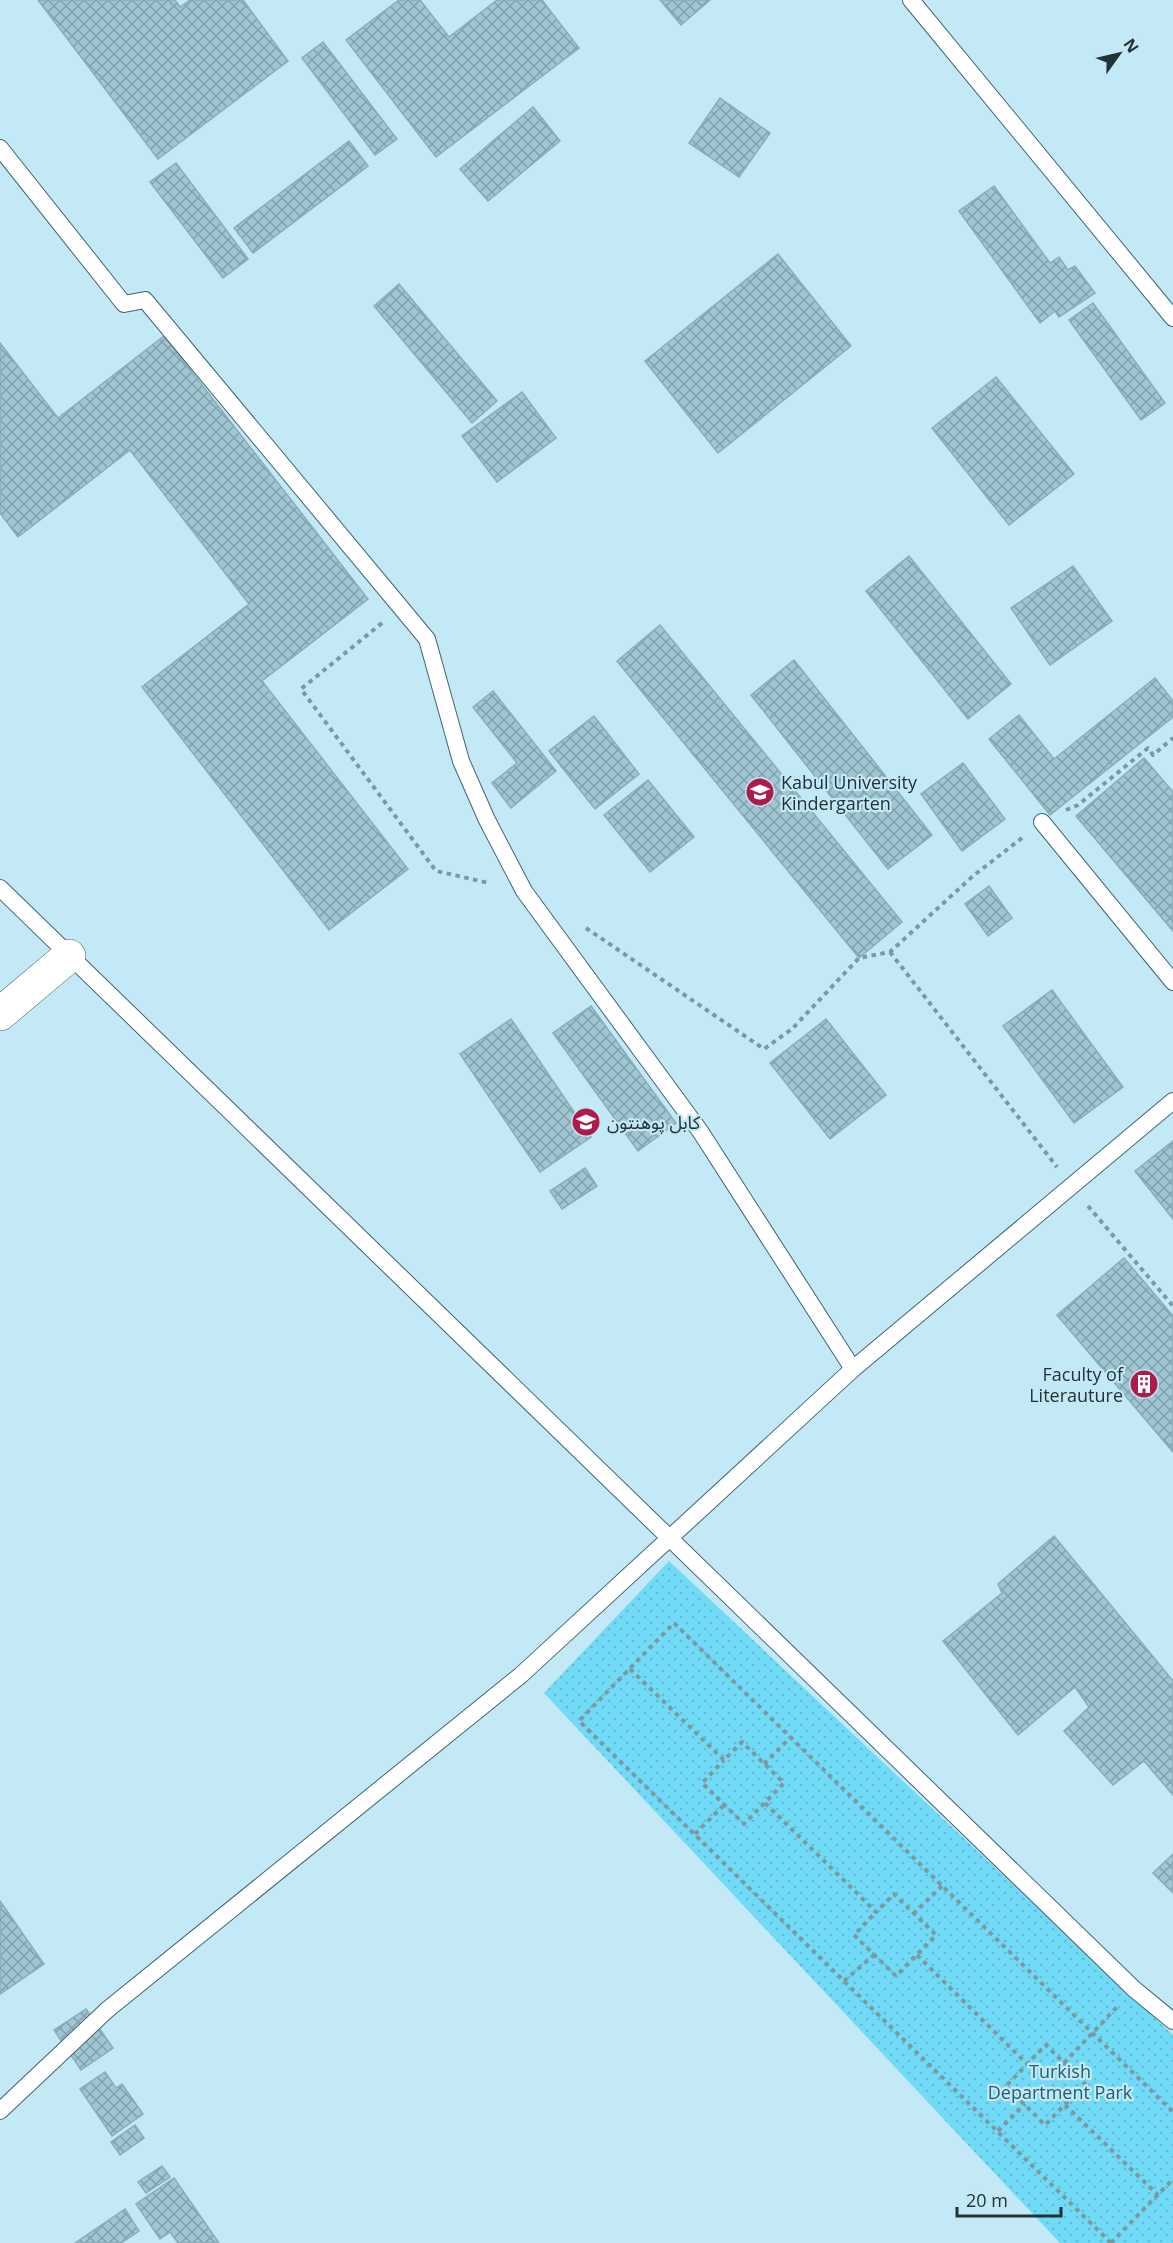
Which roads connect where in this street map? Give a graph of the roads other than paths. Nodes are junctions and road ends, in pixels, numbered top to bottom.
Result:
1 (911, 0) edge
2 (0, 148) edge
3 (1173, 318) edge
4 (1042, 822) road end
5 (0, 888) edge
6 (69, 956) junction
7 (1173, 982) edge
8 (0, 1014) edge
9 (1173, 1101) edge
10 (853, 1369) junction
11 (668, 1540) junction
12 (1173, 2021) edge
13 (0, 2111) edge

1 - 3 lane
2 - 10 lane
4 - 7 lane
5 - 6 lane
6 - 8 street
6 - 11 lane
9 - 10 lane
10 - 11 lane
11 - 12 lane
11 - 13 lane

